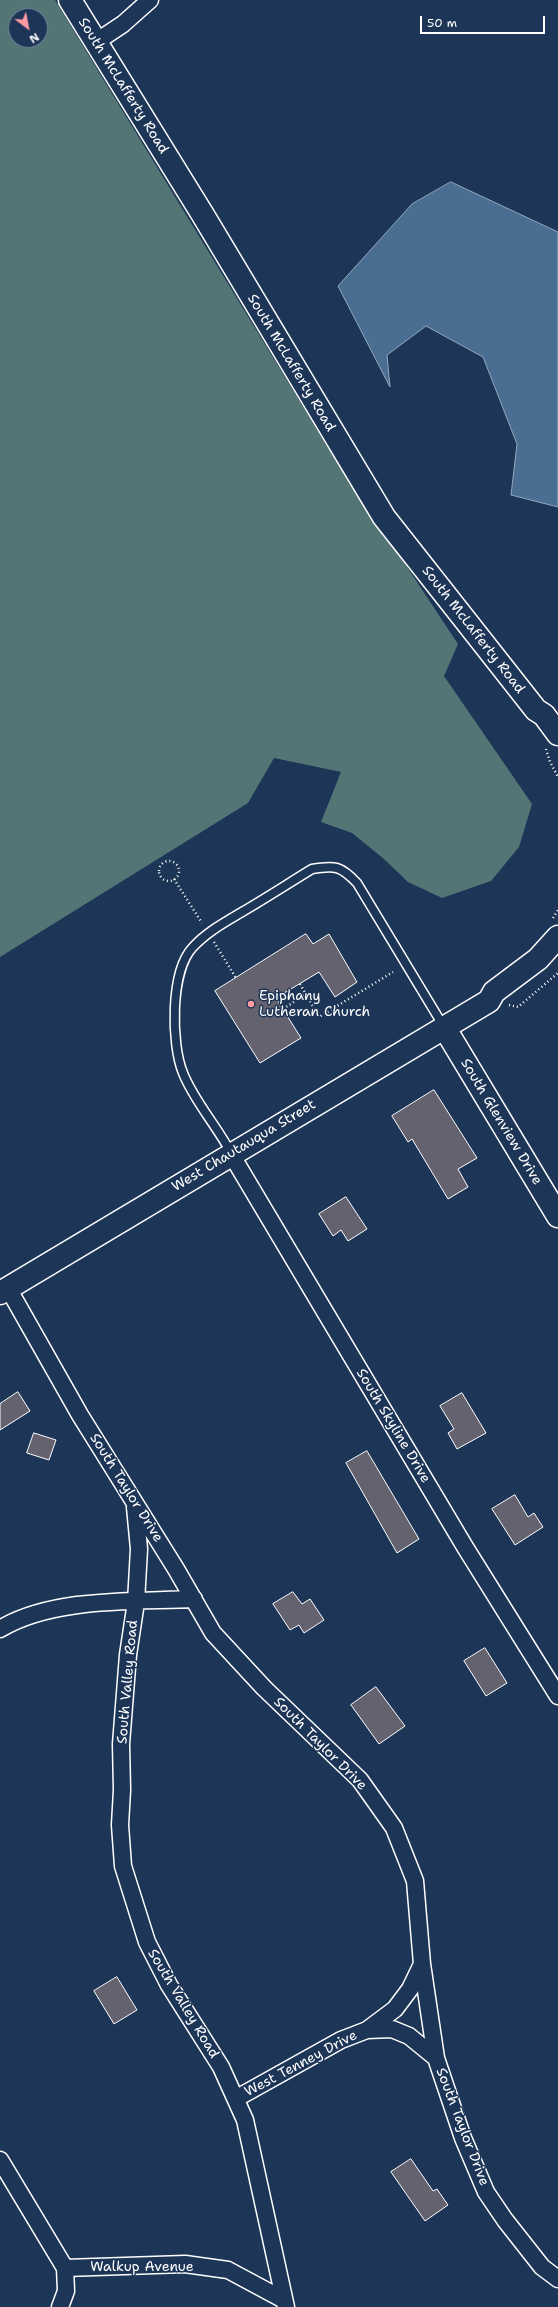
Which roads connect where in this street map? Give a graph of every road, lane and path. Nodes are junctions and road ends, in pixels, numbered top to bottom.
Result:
1 (70, 0) edge
2 (150, 0) edge
3 (96, 42) junction
4 (536, 710) junction
5 (558, 734) edge
6 (558, 751) edge
7 (174, 879) junction
8 (208, 933) junction
9 (558, 937) edge
10 (558, 958) edge
11 (393, 972) dead end
12 (558, 974) edge
13 (236, 978) dead end
14 (300, 984) dead end
15 (306, 994) junction
16 (489, 1000) junction
17 (283, 1009) dead end
18 (444, 1027) junction
19 (231, 1154) junction
20 (558, 1216) edge
21 (4, 1291) edge
22 (135, 1503) junction
23 (194, 1599) junction
24 (136, 1602) junction
25 (0, 1629) edge
26 (558, 1696) edge
27 (422, 1964) junction
28 (366, 2030) junction
29 (436, 2058) junction
30 (237, 2098) junction
31 (0, 2160) edge
32 (65, 2268) junction
33 (558, 2279) edge
34 (285, 2303) edge
35 (60, 2307) edge

1 - 3 street, South McLafferty Road
2 - 3 street
3 - 4 street, South McLafferty Road
4 - 5 street, South McLafferty Road
4 - 6 street, South McLafferty Road
7 - 7 path
7 - 8 path
8 - 13 path
8 - 18 lane
8 - 19 lane
9 - 16 street, West Chautauqua Street
10 - 16 street, West Chautauqua Street
11 - 15 path
12 - 16 path
14 - 15 path
15 - 17 path
16 - 18 street, West Chautauqua Street
18 - 19 street, West Chautauqua Street
18 - 20 street, South Glenview Drive
19 - 21 street, West Chautauqua Street
19 - 26 street, South Skyline Drive
21 - 22 street, South Taylor Drive
22 - 23 street, South Taylor Drive
22 - 24 street, South Valley Road
23 - 24 street
23 - 27 street, South Taylor Drive
24 - 25 street
24 - 30 street, South Valley Road
27 - 28 street
27 - 29 street, South Taylor Drive
28 - 29 street, South Taylor Drive
28 - 30 street, West Tenney Drive
29 - 33 street, South Taylor Drive
30 - 34 street, South Valley Road
31 - 32 street
32 - 34 street, Walkup Avenue
32 - 35 street

